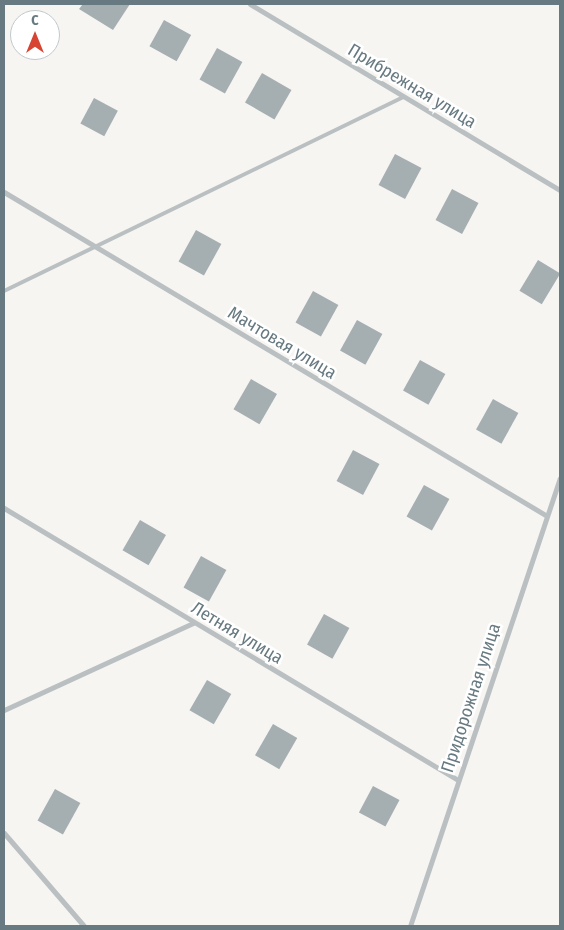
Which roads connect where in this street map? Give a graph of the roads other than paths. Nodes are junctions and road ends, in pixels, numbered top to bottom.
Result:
1 (250, 4) edge
2 (403, 97) junction
3 (560, 190) edge
4 (4, 192) edge
5 (94, 247) junction
6 (4, 291) edge
7 (560, 478) edge
8 (4, 508) edge
9 (547, 516) junction
10 (193, 624) junction
11 (4, 710) edge
12 (458, 780) junction
13 (4, 833) edge
14 (84, 926) edge
15 (410, 926) edge

1 - 2 street, Прибрежная улица
2 - 3 street, Прибрежная улица
2 - 5 lane
4 - 5 street, Мачтовая улица
5 - 6 lane
5 - 9 street, Мачтовая улица
7 - 9 street, Придорожная улица
8 - 10 street, Летняя улица
9 - 12 street, Придорожная улица
10 - 11 street
10 - 12 street, Летняя улица
12 - 15 street, Придорожная улица
13 - 14 street

